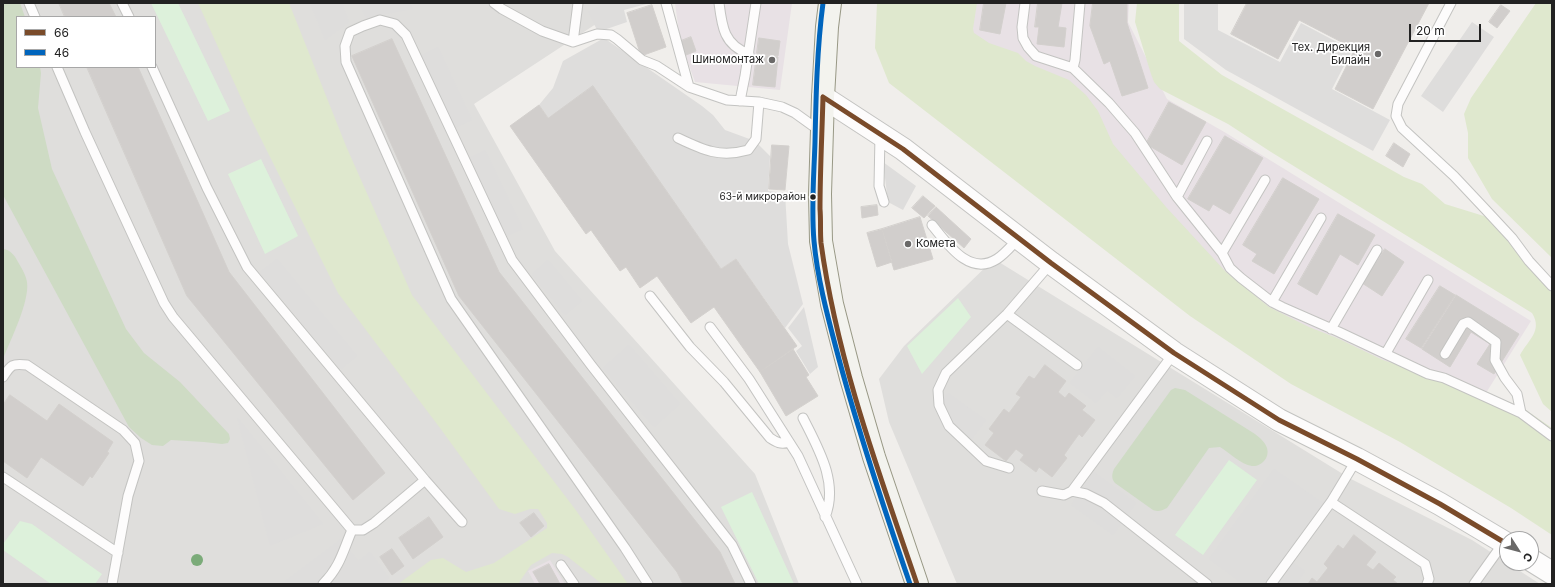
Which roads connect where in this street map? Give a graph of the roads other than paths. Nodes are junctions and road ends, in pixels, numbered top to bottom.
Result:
1 (29, 3) edge
2 (122, 3) edge
3 (494, 3) edge
4 (578, 3) edge
5 (666, 3) edge
6 (719, 3) edge
7 (756, 3) edge
8 (830, 3) edge
9 (1025, 3) edge
10 (1080, 3) edge
11 (1451, 3) edge
12 (35, 16) edge
13 (128, 16) edge
14 (572, 42) junction
15 (749, 54) junction
16 (57, 68) edge
17 (152, 68) edge
18 (1073, 68) junction
19 (689, 87) junction
20 (823, 97) junction
21 (740, 101) junction
22 (760, 102) junction
23 (822, 133) junction
24 (880, 133) junction
25 (678, 138) dead end
26 (1207, 141) dead end
27 (1265, 180) dead end
28 (1177, 197) junction
29 (884, 202) dead end
30 (1320, 218) dead end
31 (932, 225) dead end
32 (1019, 238) junction
33 (1377, 250) dead end
34 (1222, 253) junction
35 (1051, 262) junction
36 (1428, 280) dead end
37 (1552, 286) edge
38 (650, 296) dead end
39 (1272, 302) junction
40 (1007, 314) junction
41 (710, 327) dead end
42 (1332, 329) junction
43 (1174, 353) junction
44 (1386, 353) junction
45 (1445, 354) dead end
46 (1077, 366) dead end
47 (3, 377) edge
48 (1521, 413) junction
49 (802, 418) dead end
50 (1552, 436) edge
51 (789, 442) junction
52 (1357, 459) junction
53 (1009, 468) dead end
54 (3, 477) edge
55 (425, 480) junction
56 (1042, 491) dead end
57 (1072, 492) junction
58 (1331, 502) junction
59 (825, 517) junction
60 (462, 522) dead end
61 (352, 530) junction
62 (1499, 539) edge
63 (1499, 551) edge
64 (118, 553) junction
65 (561, 565) dead end
66 (1539, 565) edge
67 (1552, 574) edge
68 (112, 584) edge
69 (323, 584) edge
70 (574, 584) edge
71 (648, 584) edge
72 (751, 584) edge
73 (858, 584) edge
74 (917, 584) edge
75 (1207, 584) edge
76 (1270, 584) edge
77 (1427, 584) edge
78 (1474, 584) edge

1 - 12 lane
2 - 13 lane
3 - 14 lane
4 - 14 lane
5 - 19 lane
6 - 15 lane
7 - 15 lane
8 - 20 main road
9 - 18 lane
10 - 18 lane
11 - 37 lane
14 - 19 lane
15 - 21 lane
16 - 61 lane
17 - 55 lane
18 - 28 lane
19 - 21 lane
20 - 23 main road
20 - 24 street
21 - 22 lane
22 - 23 lane
22 - 25 lane
23 - 74 main road
24 - 29 lane
24 - 32 street
26 - 28 lane
27 - 34 lane
28 - 34 lane
30 - 39 lane
31 - 32 lane
32 - 35 street
33 - 42 lane
34 - 39 lane
35 - 40 lane
35 - 43 street
36 - 44 lane
38 - 51 lane
39 - 42 lane
40 - 46 lane
40 - 53 lane
41 - 51 lane
42 - 44 lane
43 - 52 street
43 - 57 lane
44 - 48 lane
45 - 48 lane
47 - 64 lane
48 - 50 lane
49 - 59 lane
51 - 59 lane
52 - 58 lane
52 - 62 street
54 - 64 lane
55 - 60 lane
55 - 61 lane
56 - 57 lane
57 - 75 lane
58 - 76 lane
58 - 77 lane
59 - 73 lane
61 - 69 lane
63 - 78 lane
64 - 68 lane
65 - 70 lane
66 - 67 street
71 - 72 lane

